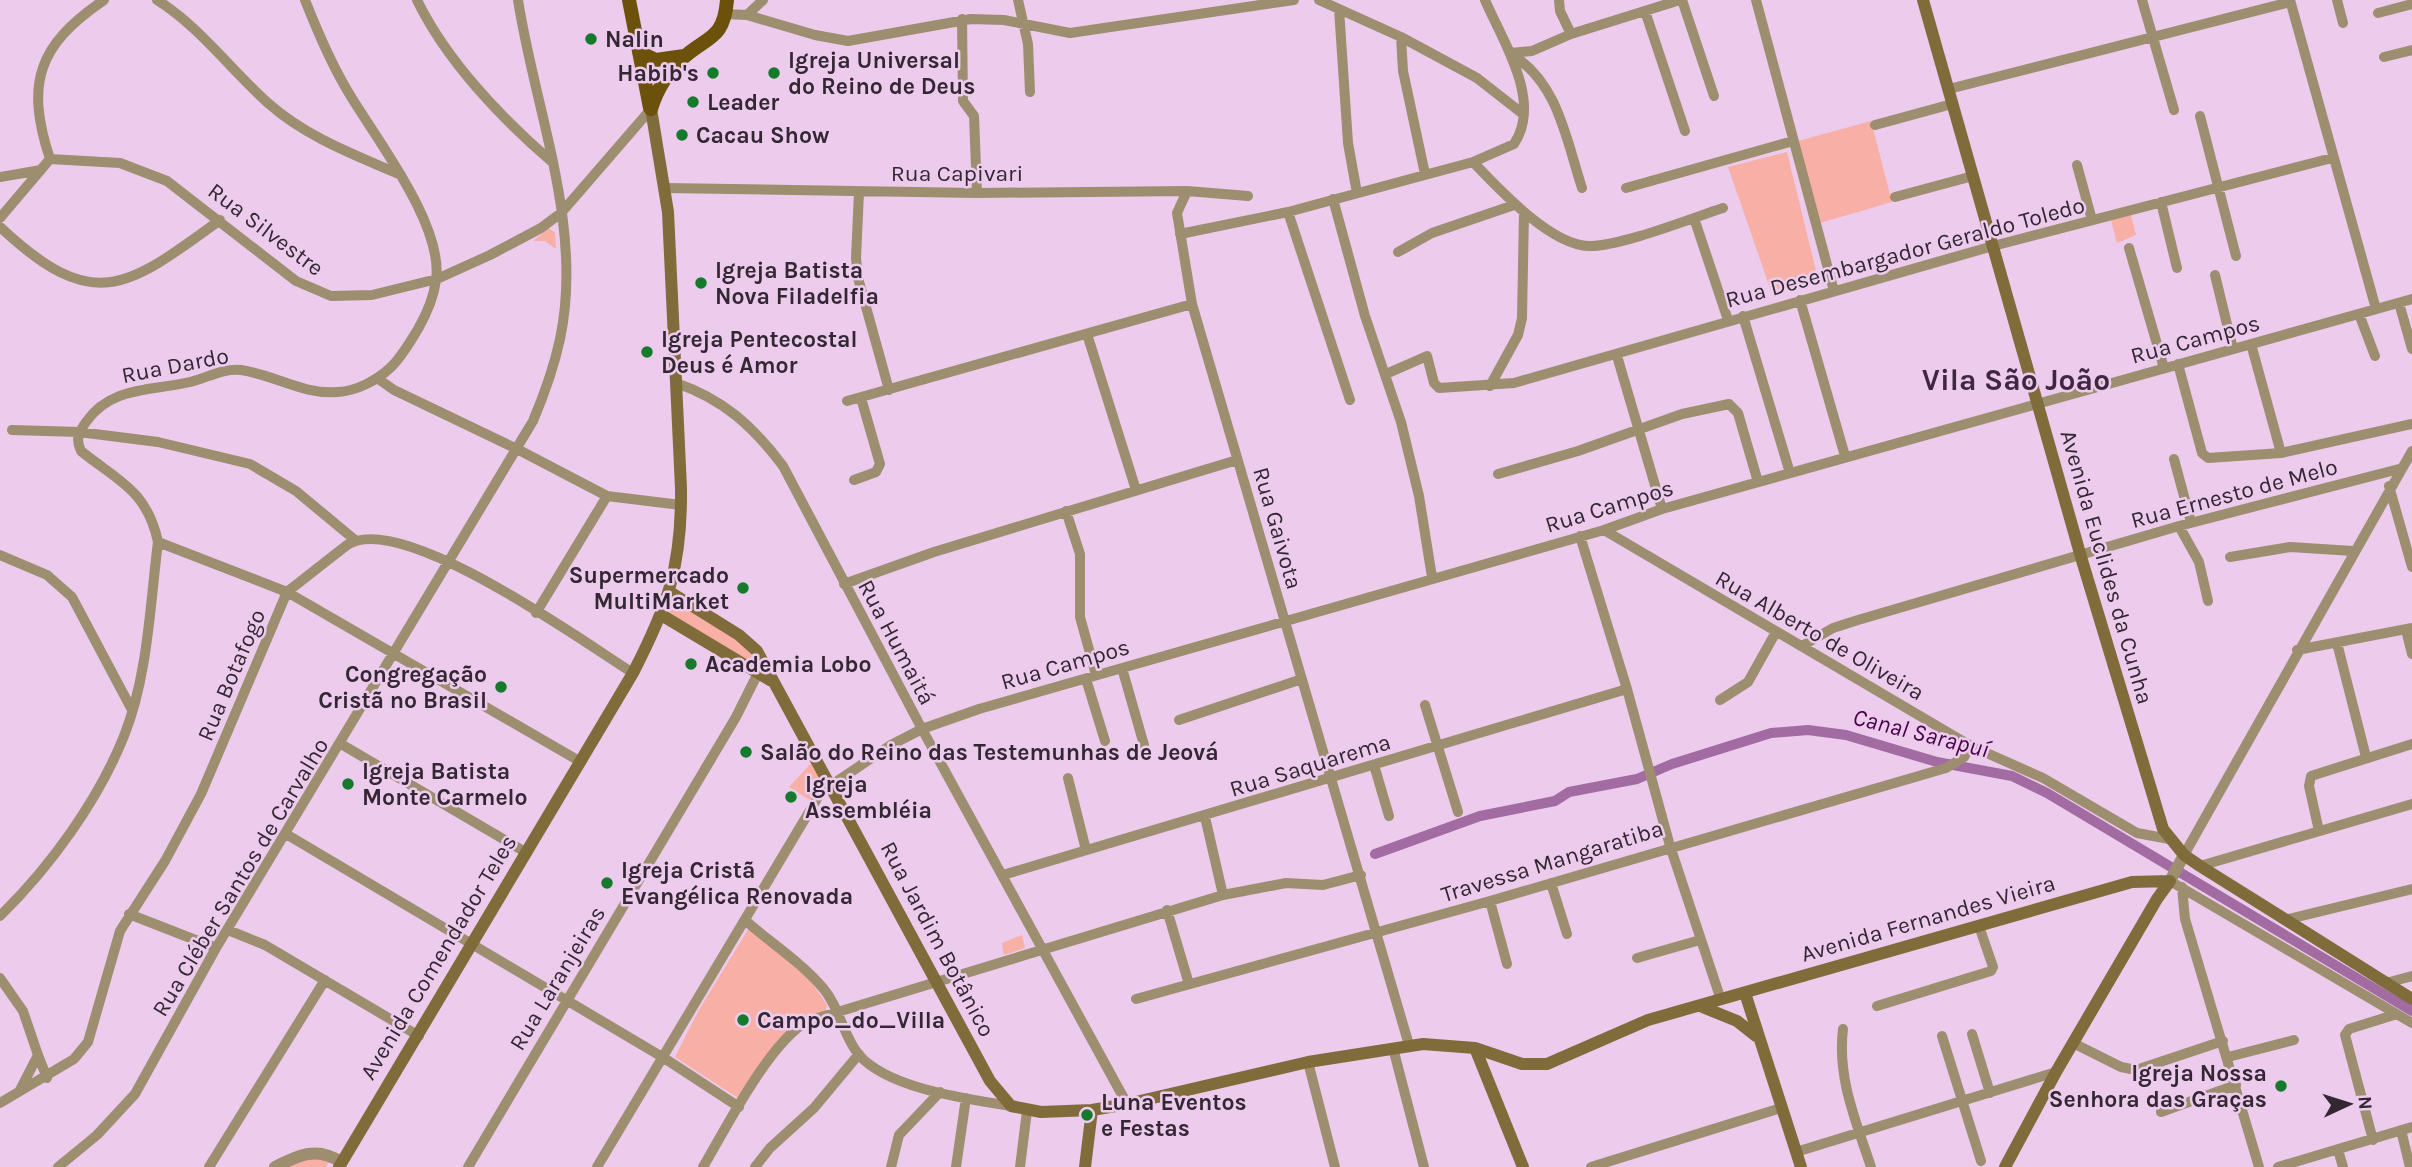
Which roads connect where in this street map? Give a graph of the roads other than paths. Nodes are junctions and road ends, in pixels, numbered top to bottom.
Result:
1 (104, 0) edge
2 (157, 0) edge
3 (305, 0) edge
4 (417, 0) edge
5 (518, 0) edge
6 (629, 0) edge
7 (763, 0) edge
8 (1018, 0) edge
9 (1294, 0) edge
10 (1319, 0) edge
11 (1485, 0) edge
12 (1559, 0) edge
13 (1681, 0) edge
14 (1756, 0) edge
15 (1923, 0) edge
16 (2142, 0) edge
17 (2337, 0) edge
18 (2290, 1) edge
19 (2412, 4) edge
20 (726, 7) edge
21 (1339, 9) junction
22 (1645, 11) junction
23 (2378, 13) dead end
24 (747, 15) junction
25 (962, 19) junction
26 (1023, 23) junction
27 (2343, 23) dead end
28 (1571, 34) junction
29 (2154, 35) junction
30 (1401, 37) junction
31 (2412, 50) edge
32 (639, 52) junction
33 (1510, 53) junction
34 (685, 56) junction
35 (2384, 57) dead end
36 (1949, 89) junction
37 (1030, 92) dead end
38 (1714, 96) dead end
39 (1952, 104) junction
40 (651, 109) junction
41 (2174, 110) dead end
42 (1522, 114) junction
43 (2200, 116) dead end
44 (1875, 125) dead end
45 (1685, 131) dead end
46 (1793, 141) junction
47 (2332, 158) junction
48 (50, 159) junction
49 (551, 161) junction
50 (1473, 162) junction
51 (2077, 165) dead end
52 (41, 170) junction
53 (1425, 174) junction
54 (401, 175) junction
55 (1973, 176) junction
56 (0, 177) edge
57 (2219, 187) junction
58 (665, 188) junction
59 (1582, 188) dead end
60 (1626, 188) dead end
61 (1187, 191) junction
62 (859, 192) junction
63 (977, 193) junction
64 (1357, 193) junction
65 (1248, 196) dead end
66 (1895, 197) dead end
67 (1333, 199) junction
68 (2161, 202) junction
69 (1514, 205) junction
70 (1723, 208) dead end
71 (1288, 212) junction
72 (1524, 212) junction
73 (561, 213) junction
74 (0, 218) edge
75 (1694, 218) junction
76 (220, 220) junction
77 (2092, 220) junction
78 (0, 227) edge
79 (1180, 234) junction
80 (1993, 247) junction
81 (2129, 248) dead end
82 (1398, 252) dead end
83 (2236, 256) dead end
84 (2177, 268) dead end
85 (2215, 275) dead end
86 (437, 279) junction
87 (1834, 291) junction
88 (2412, 299) edge
89 (1800, 300) junction
90 (2399, 303) junction
91 (1192, 304) junction
92 (2376, 309) junction
93 (2358, 314) junction
94 (1743, 316) junction
95 (1728, 320) junction
96 (1087, 334) junction
97 (2251, 344) junction
98 (2233, 349) junction
99 (2412, 349) edge
100 (1617, 356) junction
101 (2375, 356) dead end
102 (2178, 364) junction
103 (2164, 368) junction
104 (1386, 374) junction
105 (377, 378) junction
106 (676, 383) junction
107 (1490, 386) junction
108 (889, 390) junction
109 (861, 398) junction
110 (1350, 400) dead end
111 (847, 401) dead end
112 (2038, 402) junction
113 (2412, 424) edge
114 (1639, 429) junction
115 (12, 430) dead end
116 (79, 432) junction
117 (517, 449) junction
118 (2412, 451) edge
119 (2281, 453) junction
120 (1846, 456) junction
121 (2174, 459) dead end
122 (1237, 460) junction
123 (2399, 469) junction
124 (1790, 473) junction
125 (1498, 474) dead end
126 (854, 480) dead end
127 (1758, 482) junction
128 (2389, 486) junction
129 (1136, 490) junction
130 (607, 496) junction
131 (681, 505) junction
132 (1662, 509) junction
133 (1066, 511) junction
134 (2191, 522) junction
135 (2179, 526) junction
136 (1604, 530) junction
137 (1580, 536) junction
138 (355, 540) junction
139 (159, 542) junction
140 (2353, 551) junction
141 (0, 555) edge
142 (2081, 556) junction
143 (2230, 557) dead end
144 (451, 561) junction
145 (2412, 567) edge
146 (1432, 577) junction
147 (844, 584) junction
148 (287, 592) junction
149 (670, 592) junction
150 (2208, 601) dead end
151 (536, 613) junction
152 (663, 616) junction
153 (1285, 620) junction
154 (2409, 629) edge
155 (1776, 632) junction
156 (2337, 643) junction
157 (1802, 646) junction
158 (2297, 650) junction
159 (394, 654) junction
160 (2412, 654) edge
161 (1122, 668) junction
162 (763, 672) junction
163 (633, 673) junction
164 (1091, 677) junction
165 (1302, 679) junction
166 (1627, 689) junction
167 (1720, 700) dead end
168 (1425, 705) dead end
169 (132, 710) junction
170 (1179, 720) dead end
171 (922, 729) junction
172 (1105, 741) dead end
173 (341, 744) junction
174 (2412, 744) edge
175 (1144, 745) dead end
176 (1971, 746) junction
177 (1437, 748) junction
178 (2367, 757) junction
179 (581, 762) junction
180 (1374, 765) junction
181 (1332, 777) junction
182 (1068, 778) dead end
183 (831, 785) junction
184 (2412, 804) edge
185 (1458, 812) dead end
186 (1390, 816) dead end
187 (1205, 817) junction
188 (2319, 831) junction
189 (286, 834) junction
190 (2169, 839) junction
191 (1670, 846) junction
192 (1086, 850) junction
193 (527, 853) junction
194 (2182, 859) junction
195 (2200, 866) junction
196 (1360, 869) junction
197 (1003, 875) junction
198 (2172, 878) junction
199 (1551, 883) junction
200 (2182, 887) junction
201 (2412, 889) edge
202 (1223, 895) junction
203 (1490, 901) junction
204 (1167, 910) junction
205 (129, 914) junction
206 (0, 916) edge
207 (2285, 920) junction
208 (746, 921) junction
209 (1979, 926) junction
210 (228, 930) junction
211 (1377, 932) junction
212 (1567, 934) dead end
213 (1700, 940) junction
214 (472, 945) junction
215 (216, 947) junction
216 (1042, 950) junction
217 (1637, 958) dead end
218 (1507, 964) dead end
219 (2412, 976) edge
220 (0, 978) edge
221 (325, 980) junction
222 (936, 982) junction
223 (2386, 983) junction
224 (1189, 984) junction
225 (1745, 993) junction
226 (1136, 999) dead end
227 (2412, 999) edge
228 (566, 1000) junction
229 (1721, 1000) junction
230 (1700, 1006) junction
231 (1877, 1006) dead end
232 (836, 1011) junction
233 (2397, 1014) junction
234 (2412, 1023) edge
235 (1843, 1029) dead end
236 (1972, 1034) dead end
237 (1942, 1036) dead end
238 (419, 1037) junction
239 (1759, 1039) junction
240 (2294, 1040) dead end
241 (2223, 1041) junction
242 (2073, 1043) junction
243 (1409, 1045) junction
244 (1393, 1048) junction
245 (1475, 1048) junction
246 (859, 1054) junction
247 (38, 1055) junction
248 (2228, 1057) junction
249 (664, 1058) junction
250 (1308, 1062) junction
251 (2056, 1072) junction
252 (47, 1078) junction
253 (2236, 1086) junction
254 (20, 1090) junction
255 (940, 1092) junction
256 (1990, 1093) junction
257 (2, 1098) edge
258 (966, 1098) junction
259 (1961, 1102) junction
260 (1127, 1104) junction
261 (1011, 1106) junction
262 (738, 1107) junction
263 (1781, 1108) junction
264 (1092, 1110) junction
265 (1027, 1111) junction
266 (2161, 1112) dead end
267 (2412, 1127) edge
268 (2401, 1130) junction
269 (1860, 1131) junction
270 (2372, 1140) junction
271 (2338, 1150) junction
272 (1796, 1152) junction
273 (1981, 1161) dead end
274 (343, 1166) edge
275 (58, 1167) edge
276 (209, 1167) edge
277 (275, 1167) edge
278 (468, 1167) edge
279 (597, 1167) edge
280 (704, 1167) edge
281 (755, 1167) edge
282 (891, 1167) edge
283 (956, 1167) edge
284 (1020, 1167) edge
285 (1085, 1167) edge
286 (1335, 1167) edge
287 (1424, 1167) edge
288 (1523, 1167) edge
289 (1591, 1167) edge
290 (1801, 1167) edge
291 (1871, 1167) edge
292 (2005, 1167) edge
293 (2259, 1167) edge
294 (2278, 1167) edge
295 (2343, 1167) edge
296 (2410, 1167) edge

1 - 48 street
2 - 54 street
3 - 54 street
4 - 49 street
5 - 49 street, Rua Cléber Santos de Carvalho
6 - 32 main road, Avenida Comendador Teles
7 - 24 street
8 - 26 street
9 - 26 street
10 - 21 street
11 - 33 street
12 - 28 street
13 - 22 street
13 - 38 street
14 - 46 street
15 - 36 main road, Avenida Euclides da Cunha
16 - 29 street
17 - 27 street
18 - 29 street
18 - 47 street
19 - 23 street
20 - 24 street
20 - 34 main road
21 - 30 street
21 - 64 street
22 - 28 street
22 - 45 street
24 - 25 street
25 - 26 street
25 - 63 street
26 - 37 street
28 - 33 street
29 - 36 street
29 - 41 street
30 - 42 street
30 - 53 street
31 - 35 street
32 - 34 main road
32 - 40 main road, Avenida Comendador Teles
33 - 42 street
33 - 59 street
34 - 40 main road
36 - 39 main road, Avenida Euclides da Cunha
39 - 44 street
39 - 55 main road, Avenida Euclides da Cunha
40 - 58 main road, Avenida Comendador Teles
40 - 73 street, Rua Silvestre
42 - 50 street
43 - 57 street
46 - 60 street
46 - 87 street
47 - 57 street, Rua Desembargador Geraldo Toledo
47 - 92 street
48 - 52 street
48 - 76 street, Rua Silvestre
49 - 73 street, Rua Cléber Santos de Carvalho
50 - 53 street
50 - 69 street
51 - 77 street
52 - 56 street
52 - 74 street
53 - 64 street
54 - 86 street
55 - 66 street
55 - 80 main road, Avenida Euclides da Cunha
57 - 68 street, Rua Desembargador Geraldo Toledo
57 - 83 street
58 - 62 street, Rua Capivari
58 - 106 main road, Avenida Comendador Teles
61 - 63 street, Rua Capivari
61 - 65 street, Rua Capivari
61 - 79 street, Rua Gaivota
62 - 63 street, Rua Capivari
62 - 108 street
64 - 67 street
67 - 71 street
67 - 104 street
68 - 77 street, Rua Desembargador Geraldo Toledo
68 - 84 street
69 - 72 street
69 - 82 street
70 - 75 street
71 - 79 street
71 - 110 street
72 - 75 street
72 - 107 street
73 - 86 street, Rua Silvestre
73 - 117 street, Rua Cléber Santos de Carvalho
75 - 95 street
76 - 78 street
76 - 86 street, Rua Silvestre
77 - 80 street, Rua Desembargador Geraldo Toledo
79 - 91 street, Rua Gaivota
80 - 87 street, Rua Desembargador Geraldo Toledo
80 - 112 main road, Avenida Euclides da Cunha
81 - 103 street
85 - 98 street
86 - 105 street, Rua Dardo
87 - 89 street, Rua Desembargador Geraldo Toledo
88 - 90 street, Rua Campos
89 - 94 street, Rua Desembargador Geraldo Toledo
89 - 120 street
90 - 92 street, Rua Campos
90 - 99 street
91 - 96 street
91 - 122 street, Rua Gaivota
92 - 93 street, Rua Campos
93 - 97 street, Rua Campos
93 - 101 street
94 - 95 street, Rua Desembargador Geraldo Toledo
94 - 124 street
95 - 100 street, Rua Desembargador Geraldo Toledo
96 - 108 street
96 - 129 street
97 - 98 street, Rua Campos
97 - 119 street
98 - 102 street, Rua Campos
100 - 107 street, Rua Desembargador Geraldo Toledo
100 - 114 street
102 - 103 street, Rua Campos
102 - 119 street
103 - 112 street, Rua Campos
104 - 107 street, Rua Desembargador Geraldo Toledo
104 - 146 street
105 - 116 street, Rua Dardo
105 - 117 street
106 - 131 main road, Avenida Comendador Teles
106 - 147 street, Rua Humaitá
108 - 109 street
109 - 111 street
109 - 126 street
112 - 120 street, Rua Campos
112 - 142 main road, Avenida Euclides da Cunha
113 - 119 street
114 - 125 street
114 - 127 street
114 - 132 street
115 - 116 street
116 - 138 street
116 - 139 street
117 - 130 street
117 - 144 street, Rua Cléber Santos de Carvalho
118 - 123 street
120 - 124 street, Rua Campos
121 - 134 street
122 - 129 street
122 - 153 street, Rua Gaivota
123 - 128 street
123 - 134 street, Rua Ernesto de Melo
124 - 127 street, Rua Campos
127 - 132 street, Rua Campos
128 - 140 street
128 - 145 street
129 - 133 street
130 - 131 street
130 - 151 street
131 - 149 main road, Avenida Comendador Teles
132 - 136 street, Rua Campos
133 - 147 street
133 - 164 street
134 - 135 street, Rua Ernesto de Melo
135 - 142 street, Rua Ernesto de Melo
135 - 150 street
136 - 137 street, Rua Campos
136 - 155 street, Rua Alberto de Oliveira
137 - 146 street, Rua Campos
137 - 166 street
138 - 144 street
138 - 148 street, Rua Botafogo
139 - 148 street
139 - 169 street
140 - 143 street
140 - 158 street
141 - 169 street
142 - 157 street, Rua Ernesto de Melo
142 - 190 main road, Avenida Euclides da Cunha
144 - 151 street
144 - 159 street, Rua Cléber Santos de Carvalho
146 - 153 street, Rua Campos
147 - 171 street, Rua Humaitá
148 - 159 street
148 - 205 street, Rua Botafogo
149 - 152 main road, Avenida Comendador Teles
149 - 162 main road, Rua Jardim Botânico
151 - 163 street
152 - 162 main road, Rua Jardim Botânico
152 - 163 main road, Avenida Comendador Teles
153 - 161 street, Rua Campos
153 - 165 street, Rua Gaivota
154 - 156 street
154 - 160 street
155 - 157 street, Rua Alberto de Oliveira
155 - 167 street
156 - 158 street
156 - 178 street
157 - 176 street, Rua Alberto de Oliveira
158 - 194 street
159 - 173 street, Rua Cléber Santos de Carvalho
159 - 179 street
161 - 164 street, Rua Campos
161 - 175 street
162 - 183 main road, Rua Jardim Botânico
162 - 228 street, Rua Laranjeiras
163 - 179 main road, Avenida Comendador Teles
164 - 171 street, Rua Campos
164 - 172 street
165 - 170 street
165 - 181 street, Rua Gaivota
166 - 177 street, Rua Saquarema
166 - 191 street
168 - 177 street
169 - 206 street
171 - 183 street, Rua Campos
171 - 197 street, Rua Humaitá
173 - 189 street, Rua Cléber Santos de Carvalho
173 - 193 street
174 - 178 street
176 - 190 street, Rua Alberto de Oliveira
176 - 191 street, Travessa Mangaratiba
177 - 180 street, Rua Saquarema
177 - 185 street
178 - 188 street
179 - 193 main road, Avenida Comendador Teles
180 - 181 street, Rua Saquarema
180 - 186 street
181 - 187 street, Rua Saquarema
181 - 196 street, Rua Gaivota
182 - 192 street
183 - 208 street, Rua Campos
183 - 222 main road, Rua Jardim Botânico
184 - 188 street
187 - 192 street, Rua Saquarema
187 - 202 street
188 - 195 street
189 - 210 street, Rua Cléber Santos de Carvalho
189 - 214 street
190 - 194 main road, Avenida Euclides da Cunha
191 - 199 street, Travessa Mangaratiba
191 - 213 street
192 - 197 street, Rua Saquarema
193 - 214 main road, Avenida Comendador Teles
194 - 195 main road, Avenida Euclides da Cunha
194 - 198 street
195 - 207 main road, Avenida Euclides da Cunha
196 - 202 street
196 - 211 street, Rua Gaivota
197 - 216 street, Rua Humaitá
198 - 200 street
198 - 209 main road, Avenida Fernandes Vieira
198 - 242 main road
199 - 203 street, Travessa Mangaratiba
199 - 212 street
200 - 233 street
200 - 241 street
201 - 207 street
202 - 204 street
203 - 211 street, Travessa Mangaratiba
203 - 218 street
204 - 216 street
204 - 224 street
205 - 215 street
205 - 252 street, Rua Botafogo
207 - 223 main road, Avenida Euclides da Cunha
208 - 232 street
208 - 249 street, Rua Campos
209 - 225 main road, Avenida Fernandes Vieira
209 - 231 street
210 - 215 street, Rua Cléber Santos de Carvalho
210 - 221 street
211 - 224 street, Travessa Mangaratiba
211 - 243 street, Rua Gaivota
213 - 217 street
213 - 229 street
214 - 228 street
214 - 238 main road, Avenida Comendador Teles
215 - 275 street, Rua Cléber Santos de Carvalho
216 - 222 street
216 - 260 street, Rua Humaitá
219 - 223 street
220 - 247 street
221 - 238 street
221 - 276 street
222 - 232 street
222 - 261 main road, Rua Jardim Botânico
223 - 227 main road, Avenida Euclides da Cunha
224 - 226 street, Travessa Mangaratiba
225 - 229 main road, Avenida Fernandes Vieira
225 - 239 main road
228 - 249 street
228 - 278 street, Rua Laranjeiras
229 - 230 main road, Avenida Fernandes Vieira
230 - 239 main road
230 - 245 main road, Avenida Fernandes Vieira
232 - 246 street
232 - 262 street
233 - 234 street
233 - 270 street
235 - 269 street
236 - 256 street
237 - 259 street
238 - 274 main road, Avenida Comendador Teles
239 - 263 main road
240 - 248 street
241 - 242 street
241 - 248 street
242 - 251 main road
243 - 244 main road, Avenida Fernandes Vieira
243 - 245 main road, Avenida Fernandes Vieira
244 - 250 main road, Avenida Fernandes Vieira
244 - 287 street
245 - 288 main road
246 - 255 street
246 - 281 street
247 - 252 street
247 - 254 street
248 - 253 street
249 - 262 street
249 - 279 street, Rua Campos
250 - 260 main road, Avenida Fernandes Vieira
250 - 286 street
251 - 256 street
251 - 292 main road
252 - 254 street, Rua Botafogo
253 - 266 street
253 - 293 street
254 - 257 street, Rua Botafogo
255 - 258 street
255 - 282 street
256 - 259 street
258 - 261 street
258 - 283 street
259 - 269 street
259 - 273 street
260 - 264 main road, Avenida Fernandes Vieira
261 - 265 main road, Avenida Fernandes Vieira
262 - 280 street
263 - 272 main road
263 - 289 street
264 - 265 main road, Avenida Fernandes Vieira
264 - 285 main road
265 - 284 street
267 - 268 street
268 - 270 street
268 - 296 street
269 - 272 street
269 - 291 street
270 - 271 street
271 - 294 street
271 - 295 street
272 - 290 main road
274 - 277 street

